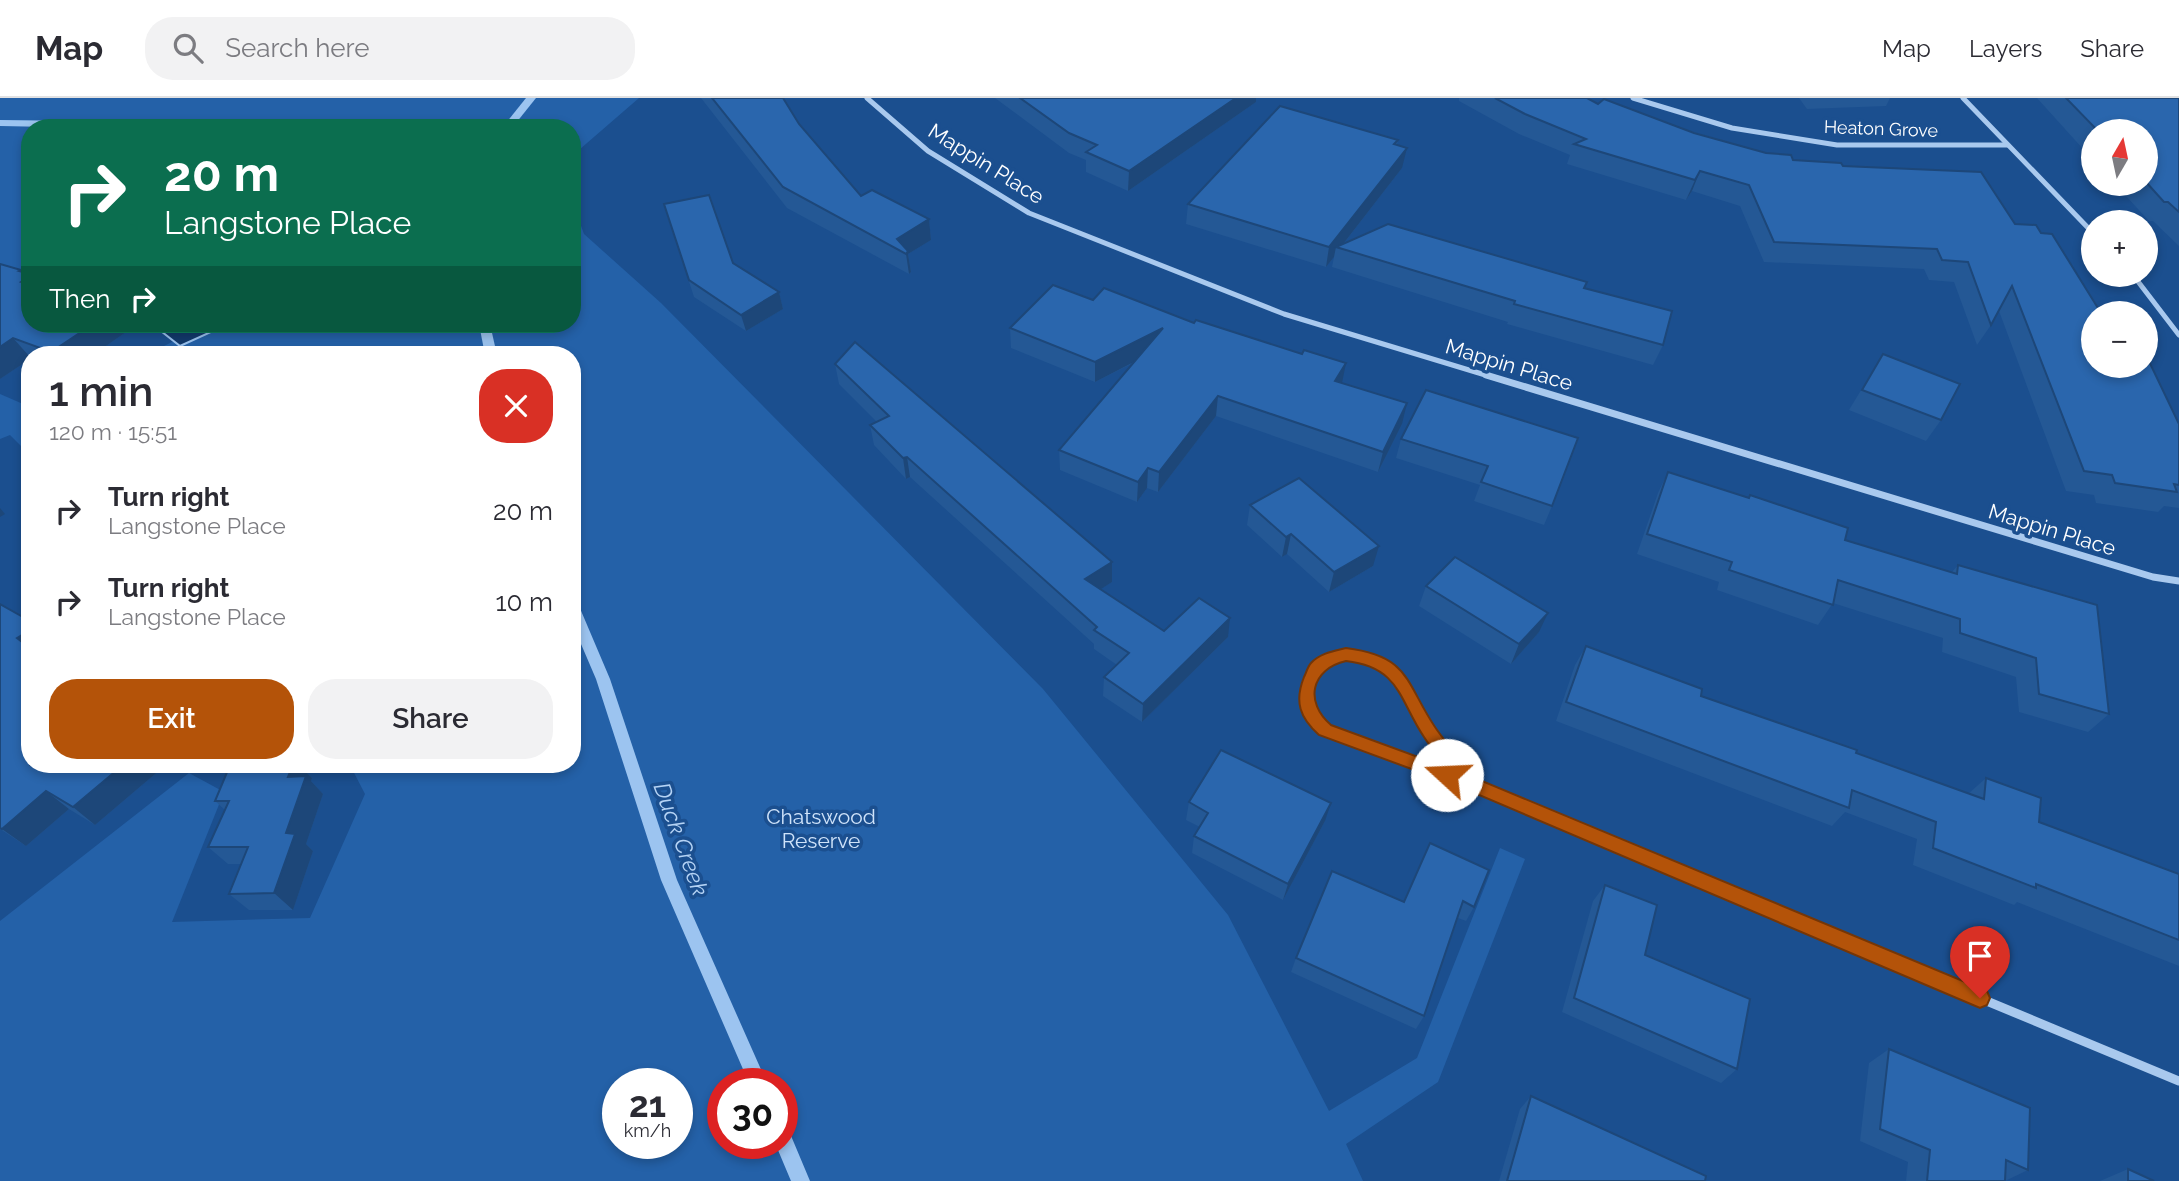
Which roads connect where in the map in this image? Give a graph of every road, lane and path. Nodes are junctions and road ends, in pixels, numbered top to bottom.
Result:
1 (867, 98) edge
2 (1633, 98) edge
3 (1963, 98) edge
4 (2007, 145) junction
5 (2081, 221) edge
6 (2142, 287) edge
7 (2179, 335) edge
8 (2179, 581) edge
9 (1471, 784) junction
10 (2179, 1081) edge

1 - 8 street, Mappin Place
2 - 4 street, Heaton Grove
3 - 4 street
4 - 5 street
6 - 7 street
9 - 9 street
9 - 10 street

